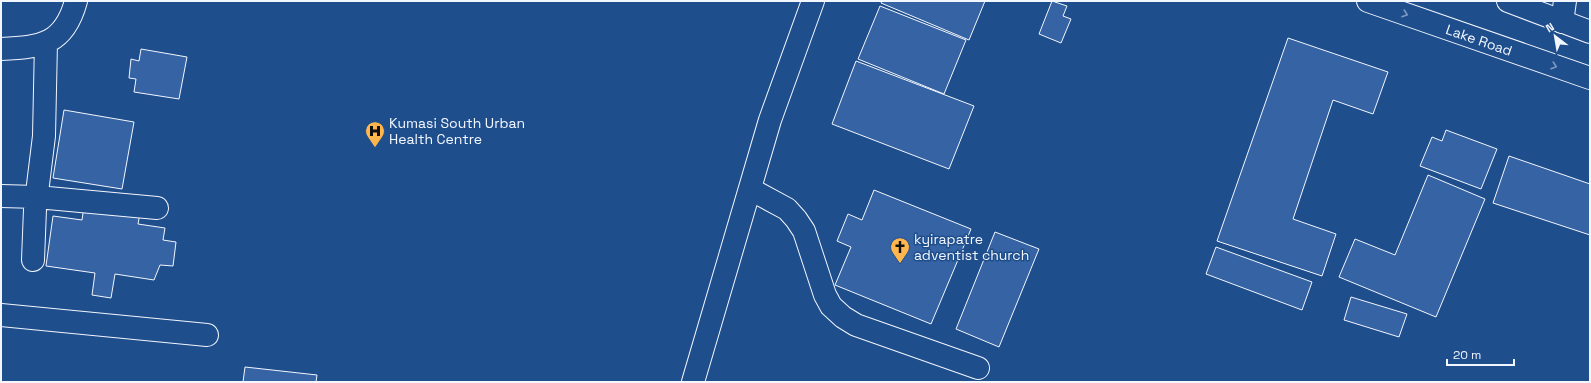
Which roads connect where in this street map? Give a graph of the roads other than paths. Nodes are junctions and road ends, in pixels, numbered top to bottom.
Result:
1 (76, 1) edge
2 (813, 1) edge
3 (1368, 1) edge
4 (1508, 1) edge
5 (1564, 11) edge
6 (1590, 32) edge
7 (46, 42) junction
8 (1, 49) edge
9 (1590, 78) edge
10 (750, 189) junction
11 (1, 196) edge
12 (37, 197) junction
13 (157, 208) dead end
14 (33, 260) dead end
15 (1, 315) edge
16 (208, 335) dead end
17 (978, 368) dead end
18 (693, 382) edge

1 - 7 street
2 - 10 street
3 -> 9 street, Lake Road
4 - 5 street
5 - 6 street
7 - 8 street
7 - 12 street
10 - 17 street
10 - 18 street
11 - 12 street
12 - 13 street
12 - 14 street
15 - 16 street

